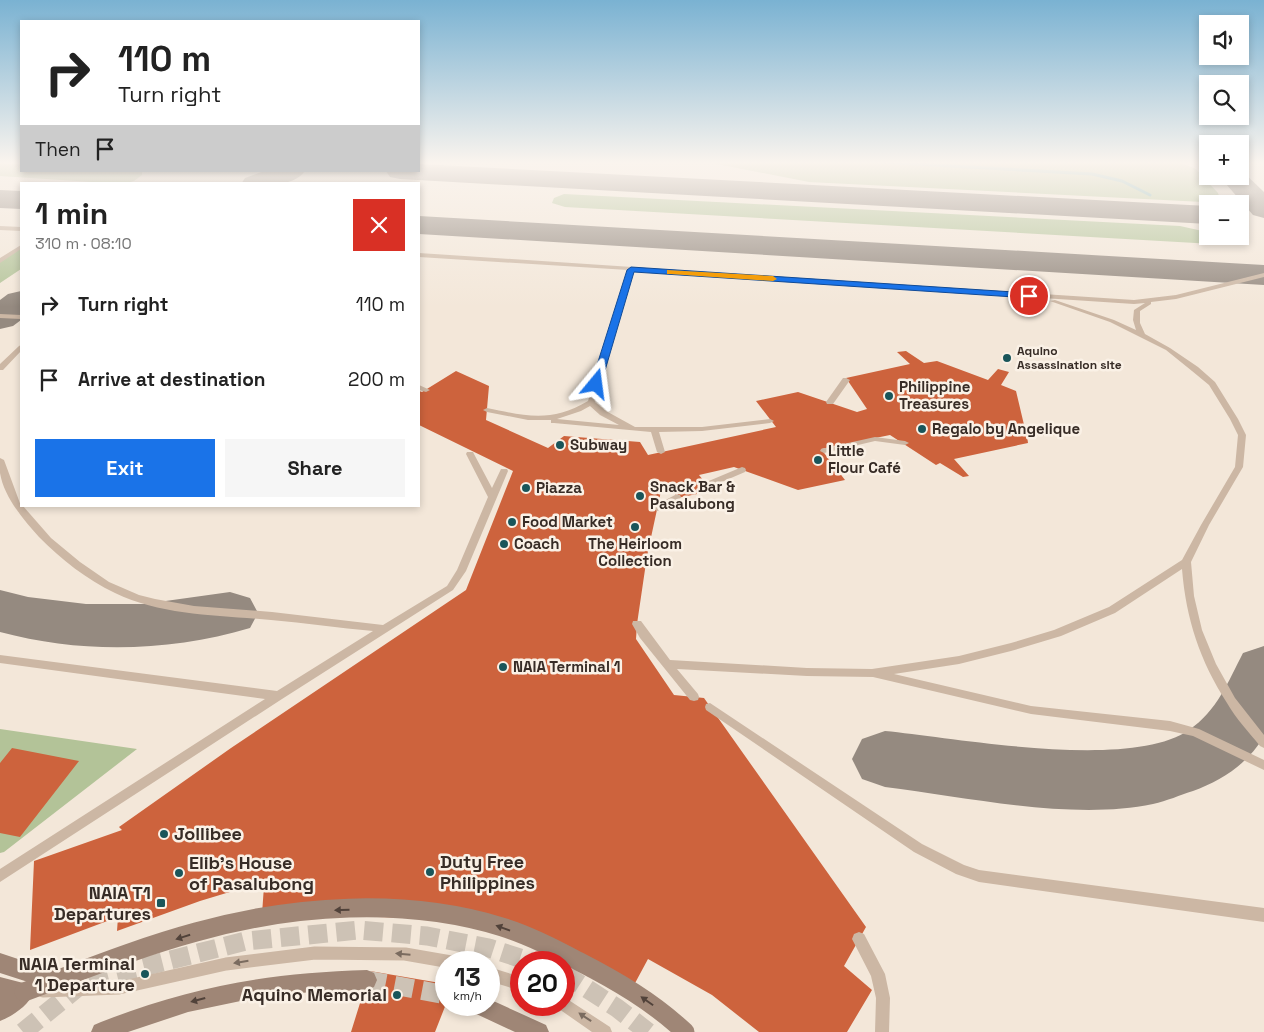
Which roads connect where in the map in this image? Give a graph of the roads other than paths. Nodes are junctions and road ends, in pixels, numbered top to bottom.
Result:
1 (0, 228) edge
2 (20, 229) edge
3 (20, 248) edge
4 (420, 255) edge
5 (0, 261) edge
6 (631, 270) junction
7 (1264, 274) edge
8 (1264, 281) edge
9 (1224, 286) junction
10 (1029, 296) junction
11 (1156, 300) junction
12 (0, 316) edge
13 (20, 318) edge
14 (1142, 335) junction
15 (20, 348) edge
16 (0, 368) edge
17 (846, 380) dead end
18 (591, 402) junction
19 (830, 402) dead end
20 (487, 410) dead end
21 (544, 420) junction
22 (770, 421) dead end
23 (633, 429) junction
24 (654, 430) junction
25 (905, 443) dead end
26 (661, 452) dead end
27 (824, 452) dead end
28 (470, 454) dead end
29 (0, 460) edge
30 (742, 470) dead end
31 (504, 471) dead end
32 (706, 485) dead end
33 (492, 497) junction
34 (677, 497) dead end
35 (657, 508) dead end
36 (1186, 562) junction
37 (637, 624) dead end
38 (385, 629) junction
39 (0, 659) edge
40 (668, 664) junction
41 (872, 673) junction
42 (278, 696) junction
43 (694, 697) dead end
44 (710, 707) dead end
45 (1264, 743) edge
46 (1264, 764) edge
47 (0, 876) edge
48 (1264, 915) edge
49 (859, 940) dead end
50 (435, 959) edge
51 (0, 963) edge
52 (367, 980) tunnel mouth
53 (0, 987) edge
54 (78, 988) dead end
55 (24, 992) junction
56 (0, 1011) edge
57 (575, 1012) edge
58 (500, 1014) edge
59 (101, 1032) edge
60 (539, 1032) edge
61 (605, 1032) edge
62 (685, 1032) edge
63 (882, 1032) edge

1 - 2 lane
3 - 5 lane
4 - 6 lane
6 - 10 lane
6 - 18 lane
7 - 9 lane
8 - 9 lane
9 - 11 lane
10 - 11 lane
10 - 14 lane
11 - 14 lane
12 - 13 lane
14 - 36 lane
15 - 16 lane
17 - 19 lane
18 - 21 lane
18 - 23 lane
20 - 21 lane
21 - 23 lane
22 - 24 lane
23 - 24 lane
24 - 26 lane
25 - 27 lane
28 - 33 lane
29 - 38 lane
30 - 32 lane
31 - 33 lane
33 - 38 lane
34 - 35 lane
36 - 41 lane
36 - 45 lane
37 - 40 lane
38 - 42 lane
39 - 42 lane
40 - 41 lane
40 - 43 lane
41 - 46 lane
42 - 47 lane
44 - 48 lane
49 - 63 lane
50 -> 55 lane, bridge
51 - 54 street
52 -> 59 street
53 - 55 street
55 - 56 street
62 -> 55 street, bridge
61 -> 57 lane
58 - 60 street

